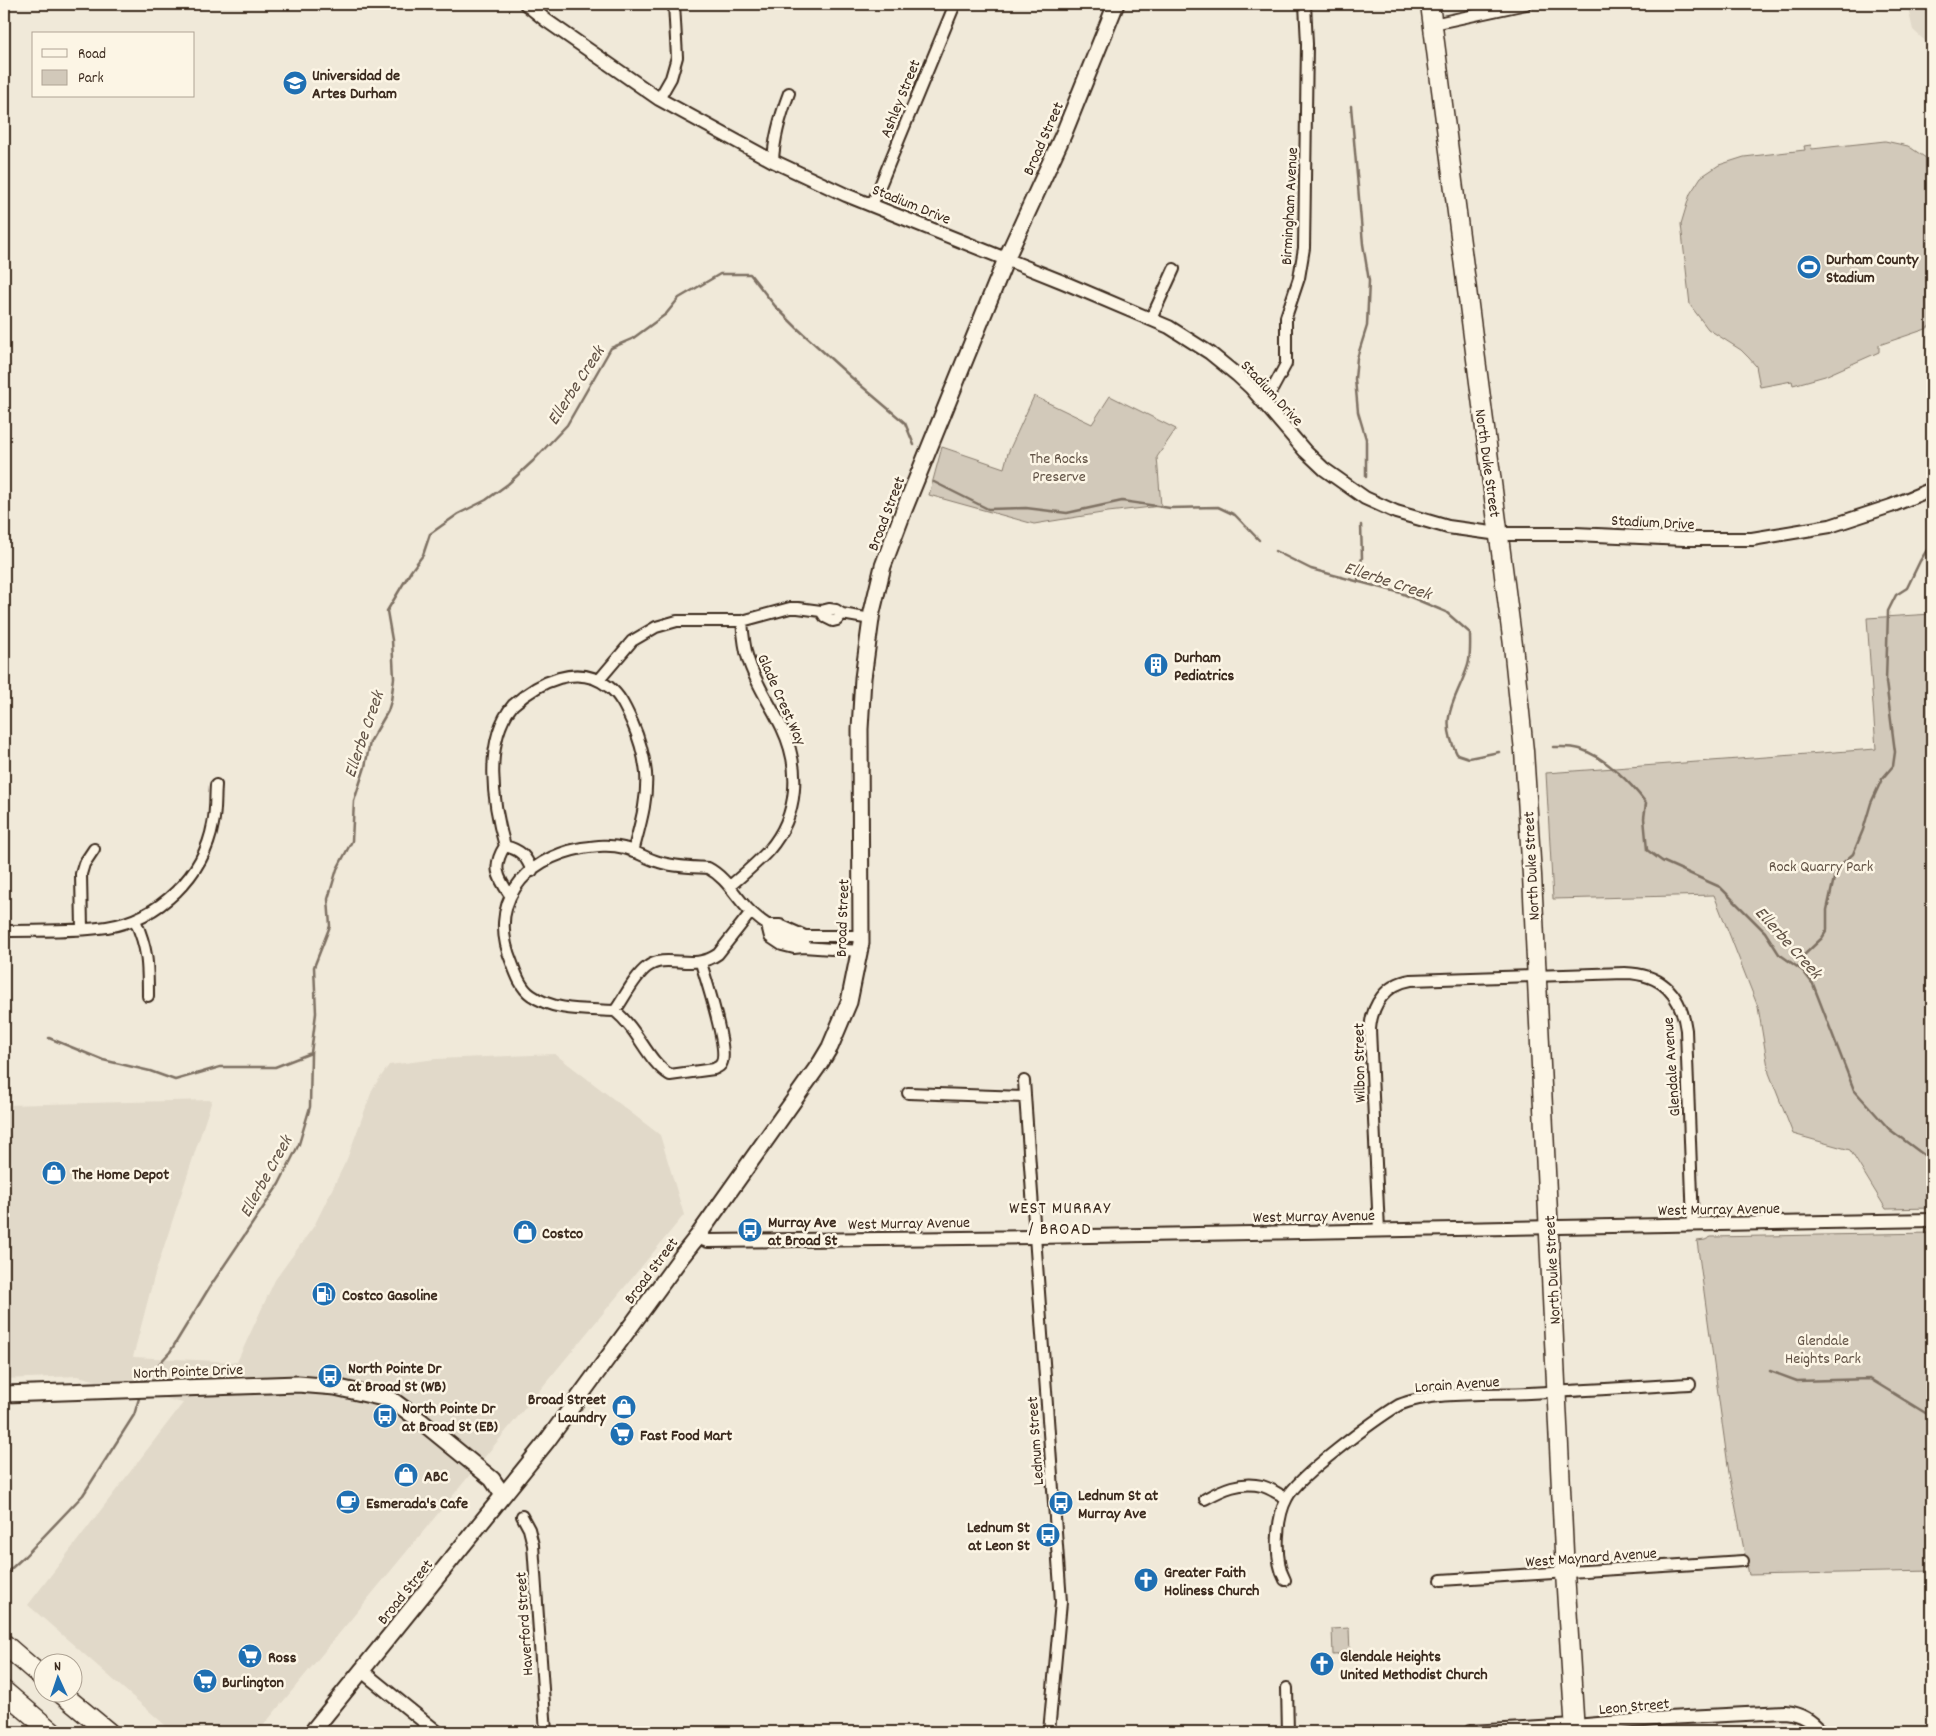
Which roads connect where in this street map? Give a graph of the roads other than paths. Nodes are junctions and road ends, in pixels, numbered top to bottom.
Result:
1 (526, 4) edge
2 (674, 4) edge
3 (955, 4) edge
4 (1116, 4) edge
5 (1305, 4) edge
6 (1430, 4) edge
7 (1526, 4) edge
8 (1433, 24) junction
9 (789, 93) dead end
10 (659, 99) junction
11 (773, 161) junction
12 (872, 204) junction
13 (1006, 259) junction
14 (1174, 269) dead end
15 (1151, 318) junction
16 (1263, 402) junction
17 (1932, 489) edge
18 (1499, 534) junction
19 (871, 619) junction
20 (742, 621) junction
21 (599, 680) junction
22 (216, 785) dead end
23 (505, 846) junction
24 (94, 849) dead end
25 (633, 852) junction
26 (532, 871) junction
27 (730, 886) junction
28 (510, 895) junction
29 (751, 912) junction
30 (135, 920) junction
31 (767, 925) junction
32 (82, 928) junction
33 (4, 930) edge
34 (805, 936) junction
35 (788, 942) junction
36 (860, 944) junction
37 (803, 946) junction
38 (701, 963) junction
39 (1536, 975) junction
40 (148, 996) dead end
41 (615, 1011) junction
42 (1024, 1081) dead end
43 (908, 1092) dead end
44 (1025, 1097) junction
45 (1932, 1220) edge
46 (1693, 1224) junction
47 (1549, 1228) junction
48 (1380, 1230) junction
49 (697, 1237) junction
50 (1035, 1237) junction
51 (1690, 1384) dead end
52 (1557, 1392) junction
53 (4, 1394) edge
54 (502, 1495) junction
55 (1287, 1498) junction
56 (1205, 1499) dead end
57 (522, 1516) dead end
58 (1743, 1561) dead end
59 (1565, 1572) junction
60 (1285, 1580) dead end
61 (1441, 1580) dead end
62 (4, 1644) edge
63 (32, 1668) edge
64 (362, 1671) junction
65 (1286, 1688) dead end
66 (4, 1690) edge
67 (74, 1704) edge
68 (1575, 1729) edge
69 (52, 1732) edge
70 (108, 1732) edge
71 (312, 1732) edge
72 (437, 1732) edge
73 (546, 1732) edge
74 (1049, 1732) edge
75 (1288, 1732) edge
76 (1470, 1732) edge
77 (1821, 1732) edge

1 - 10 street, Stadium Drive
2 - 10 street
3 - 12 street, Ashley Street
4 - 13 main road, Broad Street
5 - 16 street, Birmingham Avenue
6 - 8 highway, North Duke Street
7 - 8 street
8 - 18 highway, North Duke Street
9 - 11 street
10 - 11 street, Stadium Drive
11 - 12 street, Stadium Drive
12 - 13 street, Stadium Drive
13 - 15 street, Stadium Drive
13 - 19 main road, Broad Street
14 - 15 street
15 - 16 street, Stadium Drive
16 - 18 street, Stadium Drive
17 - 18 street, Stadium Drive
18 - 39 highway, North Duke Street
19 - 20 street
19 - 36 main road, Broad Street
20 - 21 street
20 - 27 street, Glade Crest Way
21 - 23 street
21 - 25 street
22 - 30 street
23 - 26 street
23 - 28 street
24 - 32 street
25 - 26 street
25 - 27 street
26 - 28 street
27 - 29 street
28 - 41 street
29 - 31 street
29 - 38 street
30 - 32 street
30 - 40 street
31 - 34 street
31 - 35 street
32 - 33 street
34 - 35 street
34 - 36 street
34 - 37 street
35 - 37 street
36 - 37 street
36 - 49 main road, Broad Street
38 - 41 street
38 - 41 street
39 - 46 street, Glendale Avenue
39 - 47 highway, North Duke Street
39 - 48 street, Wilbon Street
42 - 44 street, Lednum Street
43 - 44 street
44 - 50 street, Lednum Street
45 - 46 street, West Murray Avenue
46 - 47 street, West Murray Avenue
47 - 48 street, West Murray Avenue
47 - 52 highway, North Duke Street
48 - 50 street, West Murray Avenue
49 - 50 street, West Murray Avenue
49 - 54 main road, Broad Street
50 - 74 street, Lednum Street
51 - 52 street, Lorain Avenue
52 - 55 street, Lorain Avenue
52 - 59 highway, North Duke Street
53 - 54 main road, North Pointe Drive
54 - 64 main road, Broad Street
55 - 56 street
55 - 60 street, Lorain Avenue
57 - 73 street, Haverford Street
58 - 59 street, West Maynard Avenue
59 - 61 street, West Maynard Avenue
59 - 68 highway, North Duke Street
62 - 63 highway
64 - 71 main road, Broad Street
64 - 72 street
65 - 75 street
66 - 69 highway
67 - 70 highway
68 - 76 street, Leon Street
68 - 77 street, Leon Street

